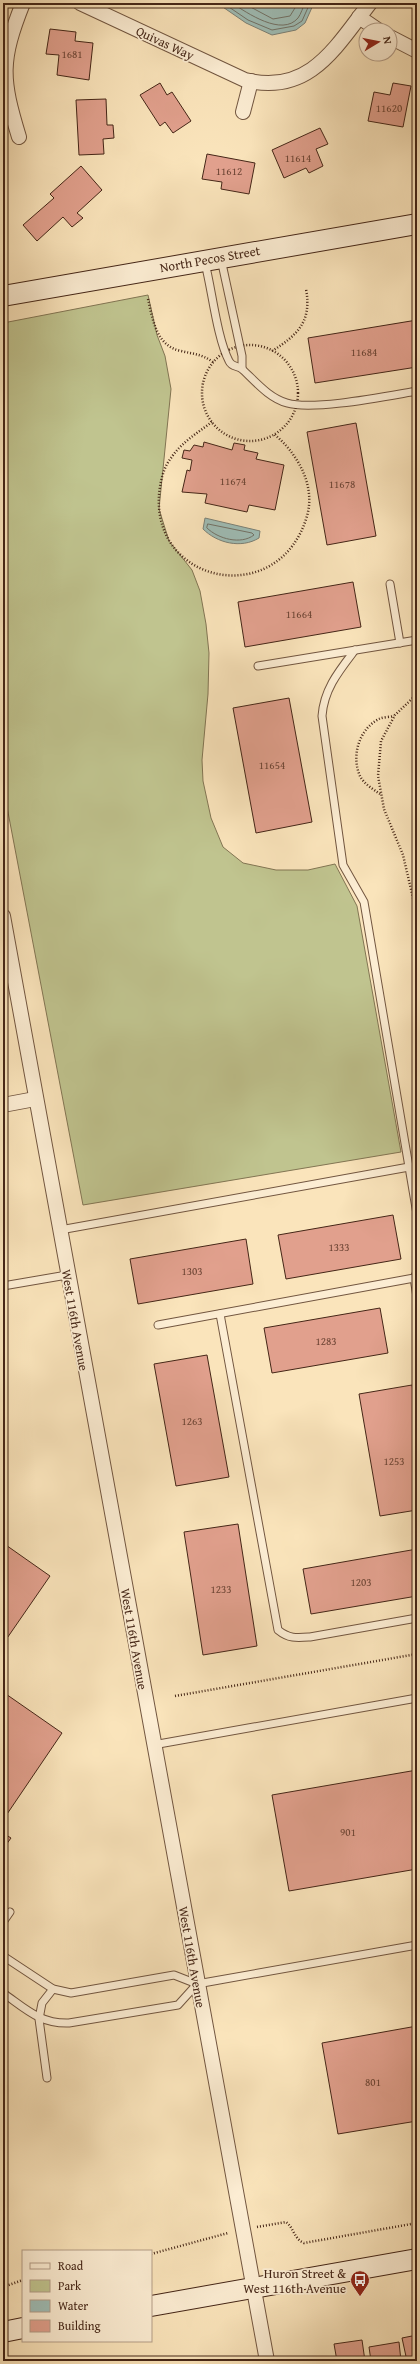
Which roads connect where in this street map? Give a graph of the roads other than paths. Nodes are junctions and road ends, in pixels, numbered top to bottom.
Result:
1 (23, 3) edge
2 (80, 3) edge
3 (370, 3) edge
4 (359, 17) junction
5 (366, 22) edge
6 (398, 41) edge
7 (417, 51) edge
8 (252, 81) junction
9 (243, 112) dead end
10 (19, 137) dead end
11 (417, 224) edge
12 (212, 258) junction
13 (3, 296) edge
14 (242, 368) junction
15 (417, 391) edge
16 (390, 584) dead end
17 (417, 640) edge
18 (400, 642) junction
19 (355, 650) junction
20 (258, 666) dead end
21 (3, 916) edge
22 (35, 1099) junction
23 (3, 1105) edge
24 (409, 1168) junction
25 (417, 1214) edge
26 (60, 1230) junction
27 (67, 1275) junction
28 (415, 1275) edge
29 (3, 1286) edge
30 (417, 1297) edge
31 (220, 1314) junction
32 (158, 1325) dead end
33 (417, 1618) edge
34 (417, 1698) edge
35 (153, 1745) junction
36 (10, 1912) dead end
37 (3, 1922) edge
38 (417, 1945) edge
39 (3, 1956) edge
40 (197, 1984) junction
41 (53, 1989) junction
42 (3, 1993) edge
43 (39, 2019) junction
44 (47, 2078) dead end
45 (417, 2259) edge
46 (253, 2288) junction
47 (152, 2306) edge
48 (22, 2328) edge
49 (3, 2332) edge
50 (266, 2361) edge

1 - 10 street
2 - 8 street, Quivas Way
3 - 4 street, Quivas Way
4 - 5 street
4 - 8 street, Quivas Way
6 - 7 street
8 - 9 street
11 - 12 street, North Pecos Street
12 - 13 street, North Pecos Street
12 - 14 lane
12 - 14 lane
14 - 15 lane
16 - 18 lane
17 - 18 lane
18 - 19 lane
19 - 20 lane
19 - 24 lane
21 - 22 street, West 116th Avenue
22 - 23 street
22 - 26 street, West 116th Avenue
24 - 25 lane
24 - 26 lane
26 - 27 street, West 116th Avenue
27 - 29 lane
27 - 35 street, West 116th Avenue
28 - 30 lane
28 - 31 lane
31 - 32 lane
31 - 33 lane
34 - 35 lane
35 - 40 street, West 116th Avenue
36 - 37 lane
38 - 40 lane
39 - 41 lane
40 - 41 lane
40 - 43 lane
40 - 46 street, West 116th Avenue
41 - 43 lane
42 - 43 lane
43 - 44 lane
45 - 46 street
46 - 47 street
46 - 50 street, West 116th Avenue
48 - 49 street

